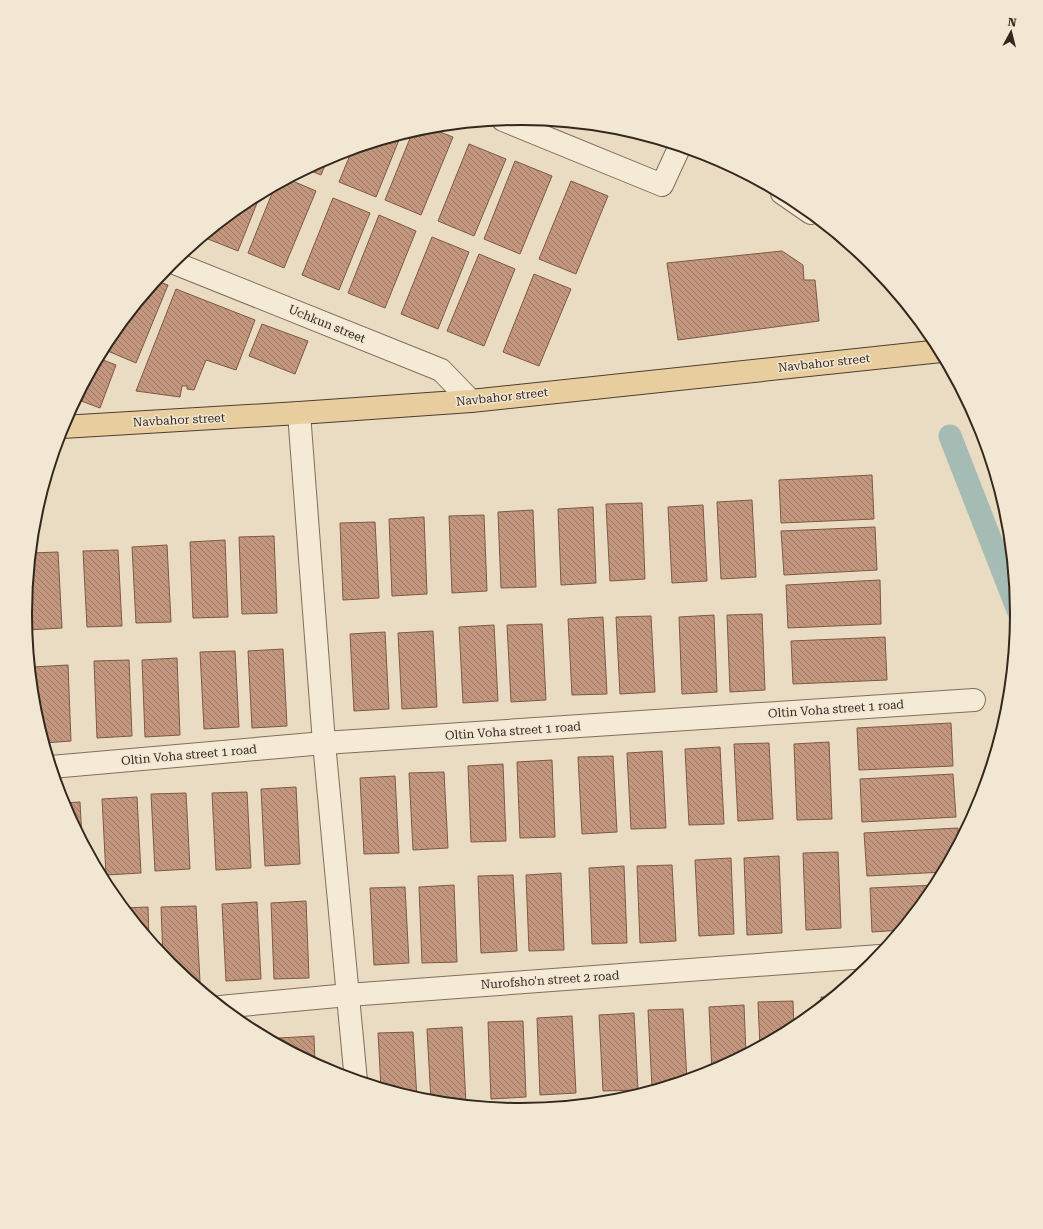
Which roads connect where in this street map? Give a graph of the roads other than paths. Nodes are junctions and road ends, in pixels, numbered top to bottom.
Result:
1 (516, 125) edge
2 (678, 151) edge
3 (179, 265) edge
4 (934, 352) edge
5 (471, 401) junction
6 (299, 413) junction
7 (69, 427) edge
8 (974, 700) dead end
9 (324, 744) junction
10 (56, 767) edge
11 (872, 957) edge
12 (348, 994) junction
13 (227, 1005) edge
14 (355, 1075) edge

1 - 2 street
3 - 5 street, Uchkun street
4 - 5 main road, Navbahor street
5 - 6 main road, Navbahor street
6 - 7 main road, Navbahor street
6 - 9 street
8 - 9 street, Oltin Voha street 1 road
9 - 10 street, Oltin Voha street 1 road
9 - 12 street
11 - 12 street, Nurofsho'n street 2 road
12 - 13 street, Nurofsho'n street 2 road
12 - 14 street

